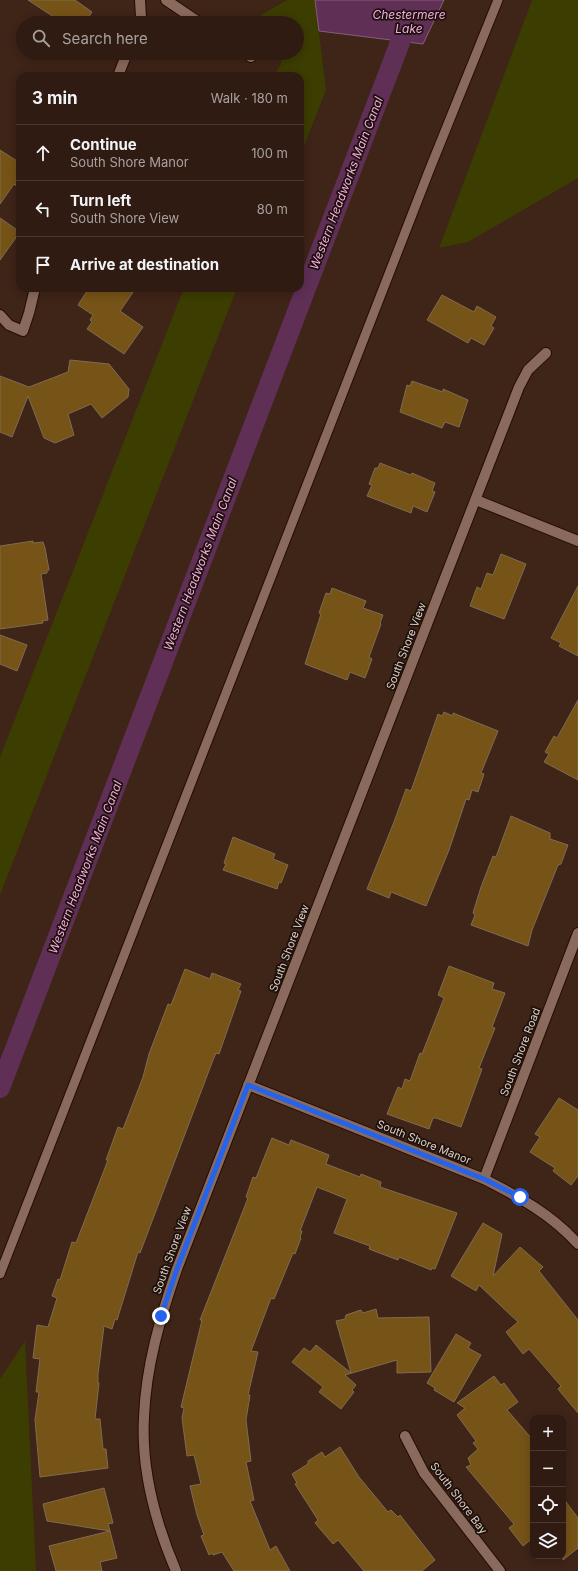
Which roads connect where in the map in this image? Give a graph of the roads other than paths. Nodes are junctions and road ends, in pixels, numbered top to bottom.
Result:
1 (140, 0) edge
2 (166, 0) edge
3 (498, 0) edge
4 (141, 16) edge
5 (190, 16) edge
6 (124, 60) edge
7 (120, 72) edge
8 (34, 292) edge
9 (0, 315) edge
10 (546, 353) dead end
11 (476, 500) junction
12 (578, 541) edge
13 (578, 933) edge
14 (248, 1085) junction
15 (484, 1179) junction
16 (578, 1244) edge
17 (0, 1274) edge
18 (405, 1436) dead end
19 (176, 1571) edge
20 (500, 1571) edge

1 - 4 street
2 - 5 street
3 - 17 lane
6 - 7 street
8 - 9 street
10 - 11 street, South Shore View
11 - 12 street
11 - 14 street, South Shore View
13 - 15 street, South Shore Road
14 - 15 street, South Shore Manor
14 - 19 street, South Shore View
15 - 16 street, South Shore Manor
18 - 20 street, South Shore Bay

